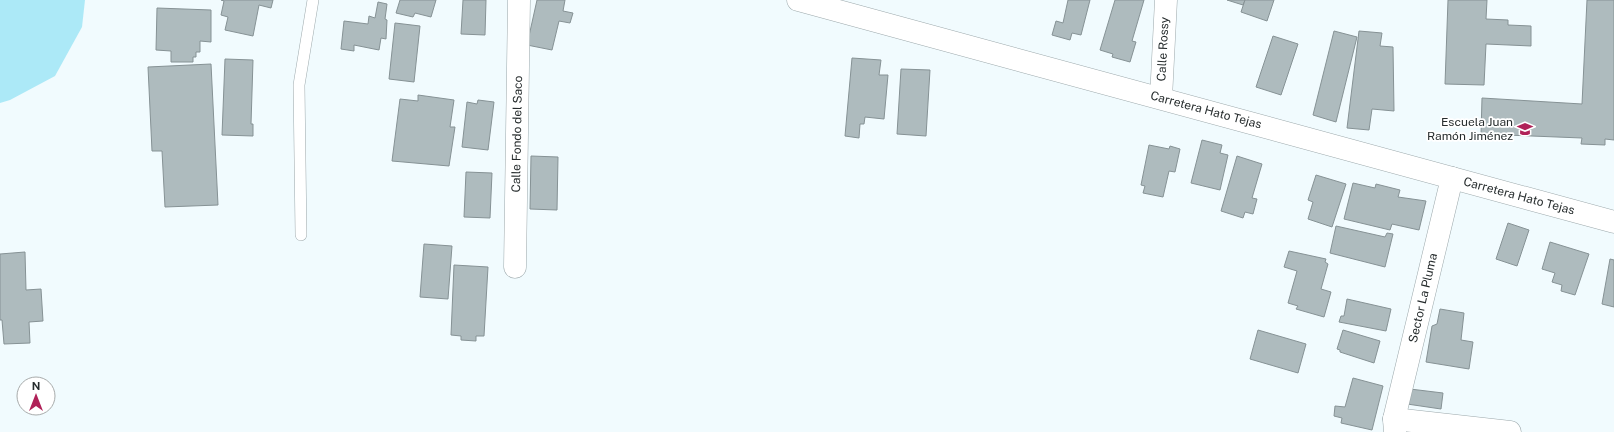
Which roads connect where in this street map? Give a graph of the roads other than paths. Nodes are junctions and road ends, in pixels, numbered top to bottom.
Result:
1 (313, 0) edge
2 (519, 0) edge
3 (798, 0) edge
4 (1166, 0) edge
5 (1161, 98) junction
6 (1452, 178) junction
7 (1614, 222) edge
8 (301, 235) dead end
9 (515, 267) dead end
10 (1395, 425) edge
11 (1510, 432) edge

1 - 8 lane
2 - 9 street, Calle Fondo del Saco
3 - 5 street, Carretera Hato Tejas
4 - 5 street, Calle Rossy
5 - 6 street, Carretera Hato Tejas
6 - 7 street, Carretera Hato Tejas
6 - 10 street, Sector La Pluma
10 - 11 street, Sector La Pluma

